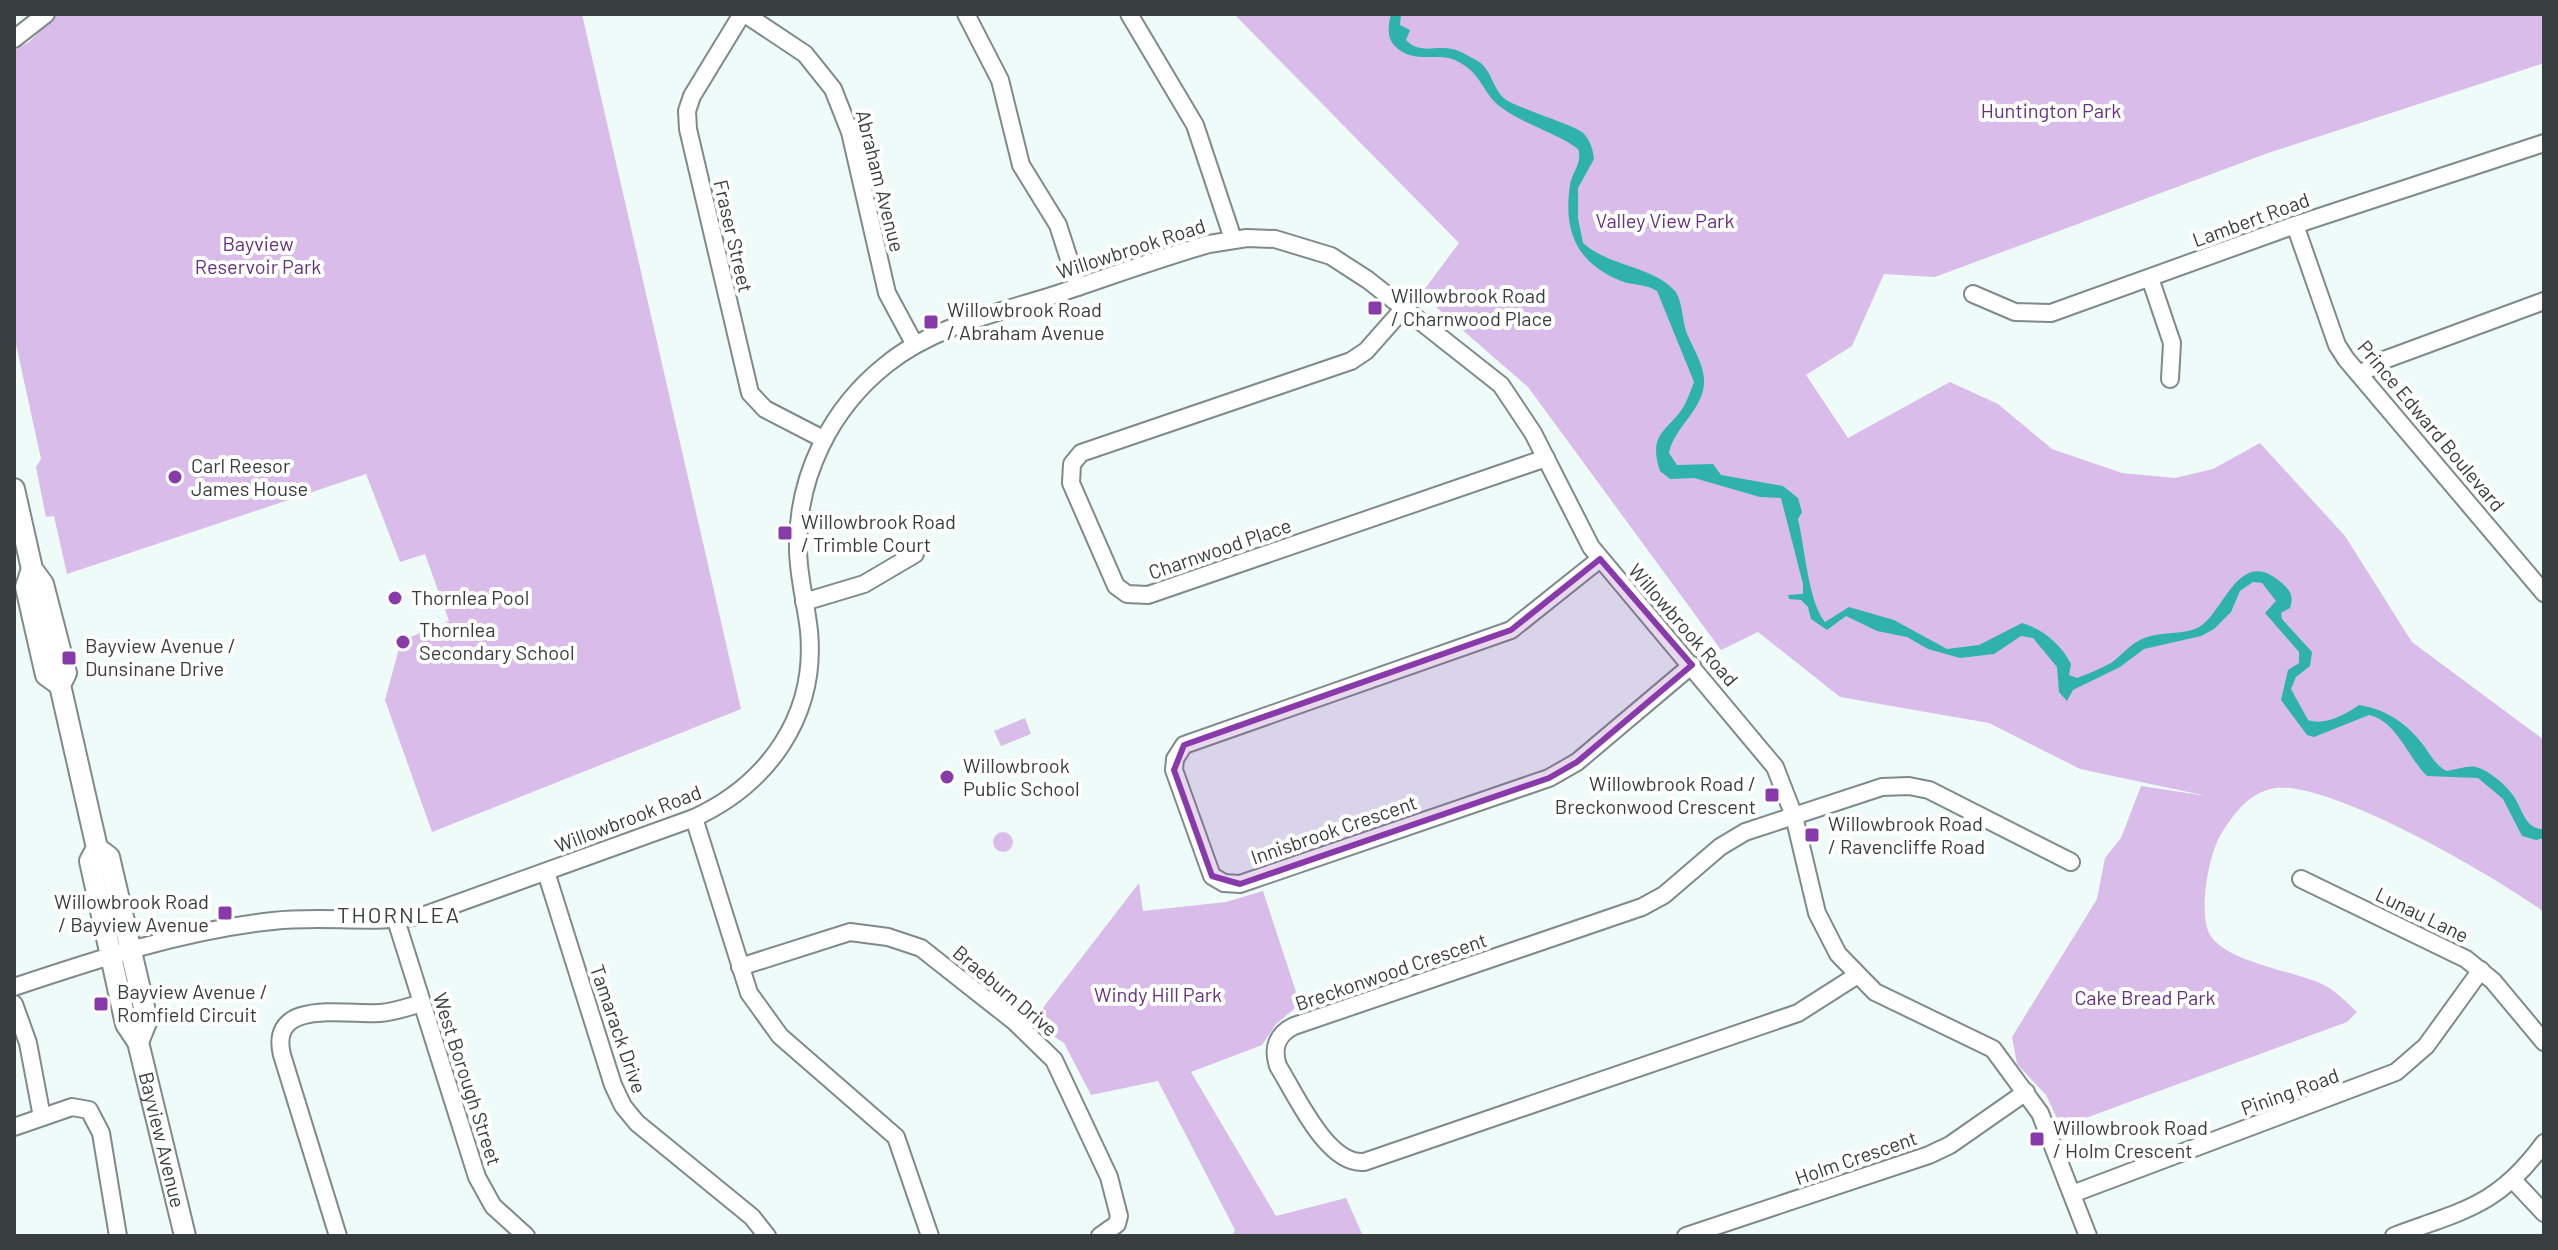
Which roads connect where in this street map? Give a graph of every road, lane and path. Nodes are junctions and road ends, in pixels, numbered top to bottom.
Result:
1 (46, 14) edge
2 (744, 14) edge
3 (966, 14) edge
4 (1129, 14) edge
5 (14, 39) edge
6 (2544, 143) edge
7 (2295, 225) junction
8 (1233, 239) junction
9 (2150, 278) junction
10 (1078, 287) junction
11 (1973, 294) dead end
12 (2544, 301) edge
13 (1404, 308) junction
14 (915, 345) junction
15 (2360, 374) junction
16 (2170, 379) dead end
17 (823, 439) junction
18 (1546, 458) junction
19 (15, 495) edge
20 (915, 554) dead end
21 (1600, 559) junction
22 (2544, 593) edge
23 (804, 602) junction
24 (1692, 665) junction
25 (1794, 816) junction
26 (694, 818) junction
27 (2071, 862) dead end
28 (546, 872) junction
29 (2301, 879) dead end
30 (396, 920) junction
31 (121, 953) junction
32 (740, 967) junction
33 (2481, 970) junction
34 (1856, 976) junction
35 (14, 987) edge
36 (422, 1003) junction
37 (14, 1004) edge
38 (2544, 1042) edge
39 (2026, 1092) junction
40 (42, 1117) junction
41 (14, 1127) edge
42 (2544, 1143) edge
43 (2514, 1181) junction
44 (2072, 1194) junction
45 (2544, 1213) edge
46 (118, 1236) edge
47 (185, 1236) edge
48 (338, 1236) edge
49 (526, 1236) edge
50 (767, 1236) edge
51 (930, 1236) edge
52 (1100, 1236) edge
53 (1686, 1236) edge
54 (2088, 1236) edge
55 (2394, 1236) edge

1 - 5 street
2 - 14 street, Abraham Avenue
2 - 17 street, Fraser Street
3 - 10 street
4 - 8 street
6 - 7 street, Lambert Road
7 - 9 street, Lambert Road
7 - 15 street, Prince Edward Boulevard
8 - 10 street, Willowbrook Road
8 - 13 street, Willowbrook Road
9 - 11 street, Lambert Road
9 - 16 street
10 - 14 street, Willowbrook Road
12 - 15 street
13 - 18 street, Willowbrook Road
13 - 18 street, Charnwood Place
14 - 17 street, Willowbrook Road
15 - 22 street, Prince Edward Boulevard
17 - 23 street, Willowbrook Road
18 - 21 street, Willowbrook Road
19 - 31 main road, Bayview Avenue
20 - 23 street
21 - 24 street, Willowbrook Road
21 - 24 street, Innisbrook Crescent
23 - 26 street, Willowbrook Road
24 - 25 street, Willowbrook Road
25 - 27 street, Breckonwood Crescent
25 - 34 street, Willowbrook Road
25 - 34 street, Breckonwood Crescent
26 - 28 street, Willowbrook Road
26 - 32 street
28 - 30 street, Willowbrook Road
28 - 50 street, Tamarack Drive
29 - 33 street, Lunau Lane
30 - 31 street, Willowbrook Road
30 - 36 street, West Borough Street
31 - 35 street, Willowbrook Road
31 - 47 main road, Bayview Avenue
32 - 51 street
32 - 52 street, Braeburn Drive
33 - 38 street, Lunau Lane
33 - 44 street, Pining Road
34 - 39 street, Willowbrook Road
36 - 48 street
36 - 49 street, West Borough Street
37 - 40 street
39 - 44 street, Willowbrook Road
39 - 53 street, Holm Crescent
40 - 41 street
40 - 46 street
42 - 43 street
43 - 45 street
43 - 55 street
44 - 54 street, Willowbrook Road

